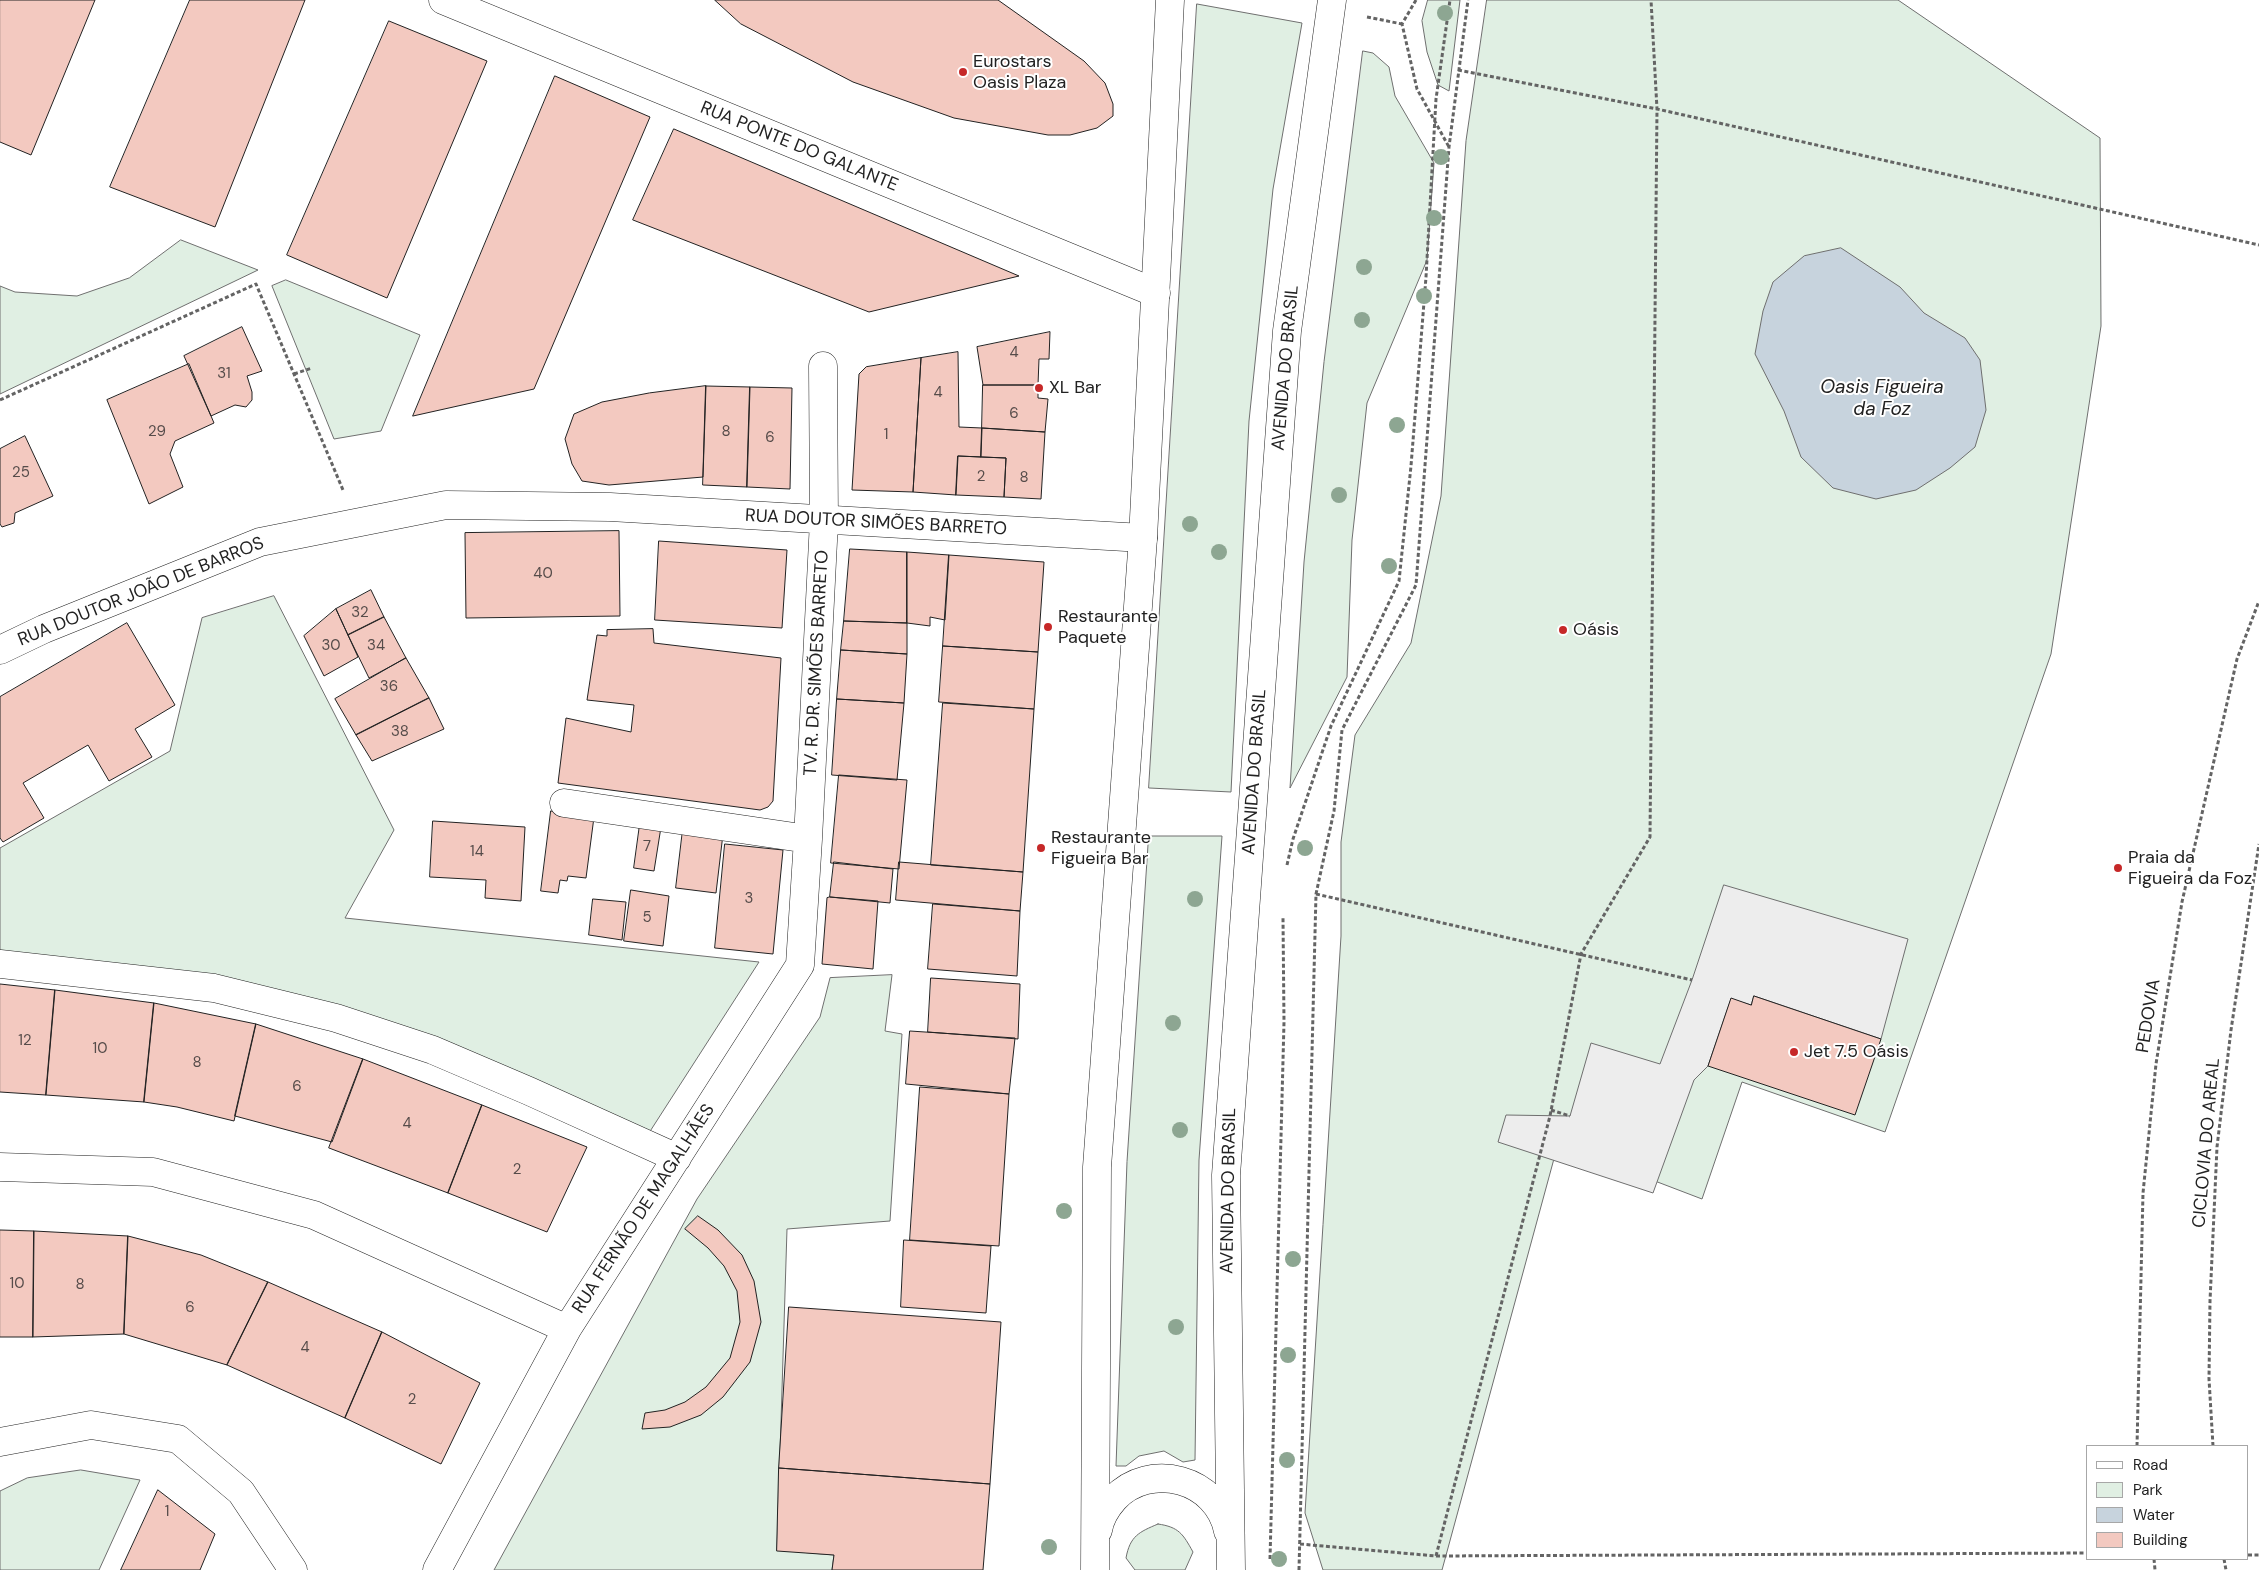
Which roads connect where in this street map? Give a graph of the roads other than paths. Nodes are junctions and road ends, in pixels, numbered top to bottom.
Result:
1 (443, 0) edge
2 (1170, 0) edge
3 (1332, 0) edge
4 (1156, 293) junction
5 (823, 366) dead end
6 (610, 507) joint
7 (824, 520) junction
8 (1143, 538) junction
9 (0, 650) edge
10 (564, 803) dead end
11 (808, 839) junction
12 (0, 964) edge
13 (677, 1158) junction
14 (0, 1167) edge
15 (567, 1329) junction
16 (0, 1442) edge
17 (1098, 1562) edge
18 (1229, 1562) edge
19 (292, 1570) edge
20 (437, 1570) edge

1 - 4 street, RUA PONTE DO GALANTE
2 - 4 street, AVENIDA DO BRASIL
3 - 18 street, AVENIDA DO BRASIL
4 - 8 street, AVENIDA DO BRASIL
5 - 7 street, TV. R. DR. SIMÕES BARRETO
6 - 7 street, RUA DOUTOR SIMÕES BARRETO
6 - 9 street, RUA DOUTOR JOÃO DE BARROS
7 - 8 street, RUA DOUTOR SIMÕES BARRETO
7 - 11 street, TV. R. DR. SIMÕES BARRETO
8 - 17 street, AVENIDA DO BRASIL
10 - 11 street
11 - 13 street, RUA FERNÃO DE MAGALHÃES
12 - 13 street
13 - 15 street, RUA FERNÃO DE MAGALHÃES
14 - 15 street
15 - 20 street, RUA FERNÃO DE MAGALHÃES
16 - 19 street
17 - 18 street, AVENIDA DO BRASIL

